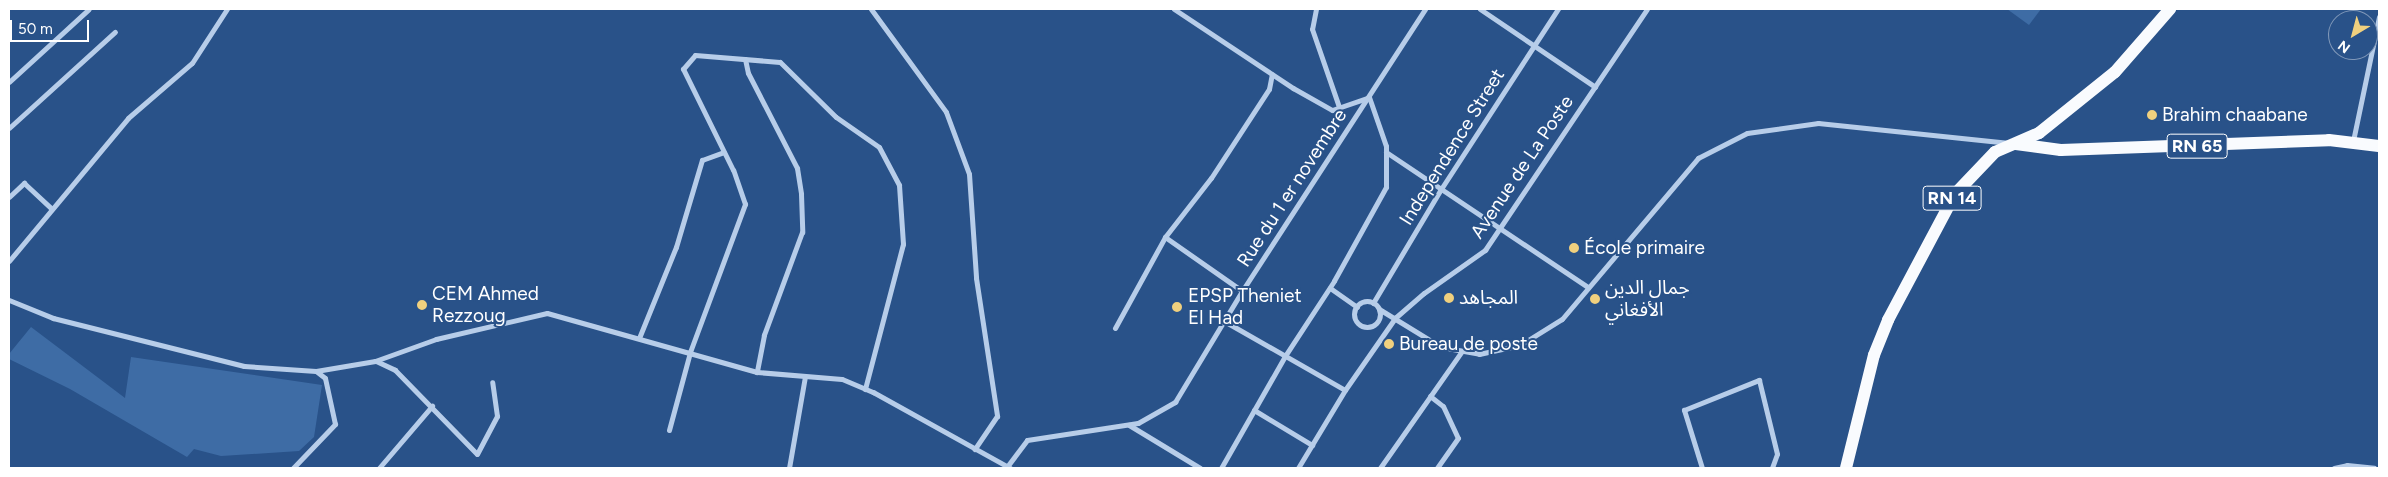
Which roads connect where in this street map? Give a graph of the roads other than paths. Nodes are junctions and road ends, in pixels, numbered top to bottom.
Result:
1 (89, 9) edge
2 (227, 9) edge
3 (871, 9) edge
4 (1174, 9) edge
5 (1316, 9) edge
6 (1425, 9) edge
7 (1480, 9) edge
8 (1558, 9) edge
9 (1647, 9) edge
10 (2170, 9) edge
11 (2379, 17) edge
12 (115, 32) dead end
13 (1534, 46) junction
14 (745, 59) junction
15 (1272, 74) junction
16 (9, 82) edge
17 (1594, 87) junction
18 (1369, 97) junction
19 (1340, 107) junction
20 (9, 128) edge
21 (2353, 142) junction
22 (2016, 144) junction
23 (2379, 146) edge
24 (724, 152) junction
25 (1386, 152) junction
26 (1441, 188) junction
27 (9, 197) edge
28 (52, 209) junction
29 (1500, 229) junction
30 (1165, 237) junction
31 (9, 261) edge
32 (1588, 287) junction
33 (1330, 288) junction
34 (1242, 291) junction
35 (9, 300) edge
36 (1373, 303) junction
37 (1357, 306) junction
38 (1379, 309) junction
39 (1395, 318) junction
40 (1224, 321) junction
41 (1115, 328) dead end
42 (639, 338) junction
43 (1462, 351) junction
44 (690, 352) junction
45 (1285, 356) junction
46 (376, 361) junction
47 (316, 371) junction
48 (758, 372) junction
49 (805, 376) junction
50 (492, 382) dead end
51 (865, 388) junction
52 (1345, 390) junction
53 (1430, 396) junction
54 (432, 406) junction
55 (1254, 410) junction
56 (1129, 425) junction
57 (669, 430) dead end
58 (1312, 445) junction
59 (975, 449) junction
60 (294, 468) edge
61 (379, 468) edge
62 (789, 468) edge
63 (1008, 468) edge
64 (1200, 468) edge
65 (1221, 468) edge
66 (1298, 468) edge
67 (1380, 468) edge
68 (1437, 468) edge
69 (1702, 468) edge
70 (1772, 468) edge
71 (1846, 468) edge
72 (2334, 468) edge
73 (2374, 468) edge

1 - 16 street
2 - 28 street
3 - 59 street
4 - 15 street
5 - 19 street
6 - 18 street, Rue du 1 er novembre
7 - 13 street
8 - 13 street, Independence Street
9 - 17 street, Avenue de La Poste
10 - 22 main road, RN 14
11 - 21 street
12 - 20 street
13 - 17 street
13 - 26 street, Independence Street
14 - 24 street
14 - 48 street
14 - 51 street
15 - 19 street
15 - 30 street
17 - 29 street, Avenue de La Poste
18 - 19 street
18 - 25 street
18 - 34 street, Rue du 1 er novembre
21 - 22 main road, RN 65
21 - 23 main road, RN 65
22 - 32 street
22 - 71 main road, RN 14
24 - 42 street
24 - 44 street
25 - 26 street
25 - 33 street
26 - 29 street
26 - 36 street, Independence Street
27 - 28 street
28 - 31 street
29 - 32 street
29 - 39 street, Avenue de La Poste
30 - 34 street
30 - 41 street
32 - 43 street
33 - 37 street
33 - 45 street
34 - 40 street, Rue du 1 er novembre
35 - 47 street
36 - 37 street
36 - 38 street
37 - 38 street
38 - 39 street
39 - 43 street
39 - 52 street, Avenue de La Poste
40 - 45 street
40 - 56 street, Rue du 1 er novembre
42 - 44 street
42 - 46 street
43 - 53 street
44 - 48 street
44 - 57 street
45 - 52 street
45 - 55 street
46 - 47 street
46 - 54 street
47 - 60 street
48 - 49 street
49 - 51 street
49 - 62 street
50 - 54 street
51 - 59 street
52 - 58 street, Avenue de La Poste
53 - 67 street
53 - 68 street
54 - 61 street
55 - 58 street
55 - 65 street
56 - 63 street, Rue du 1 er novembre
56 - 64 street
58 - 66 street, Avenue de La Poste
59 - 63 street
69 - 70 street
72 - 73 street

